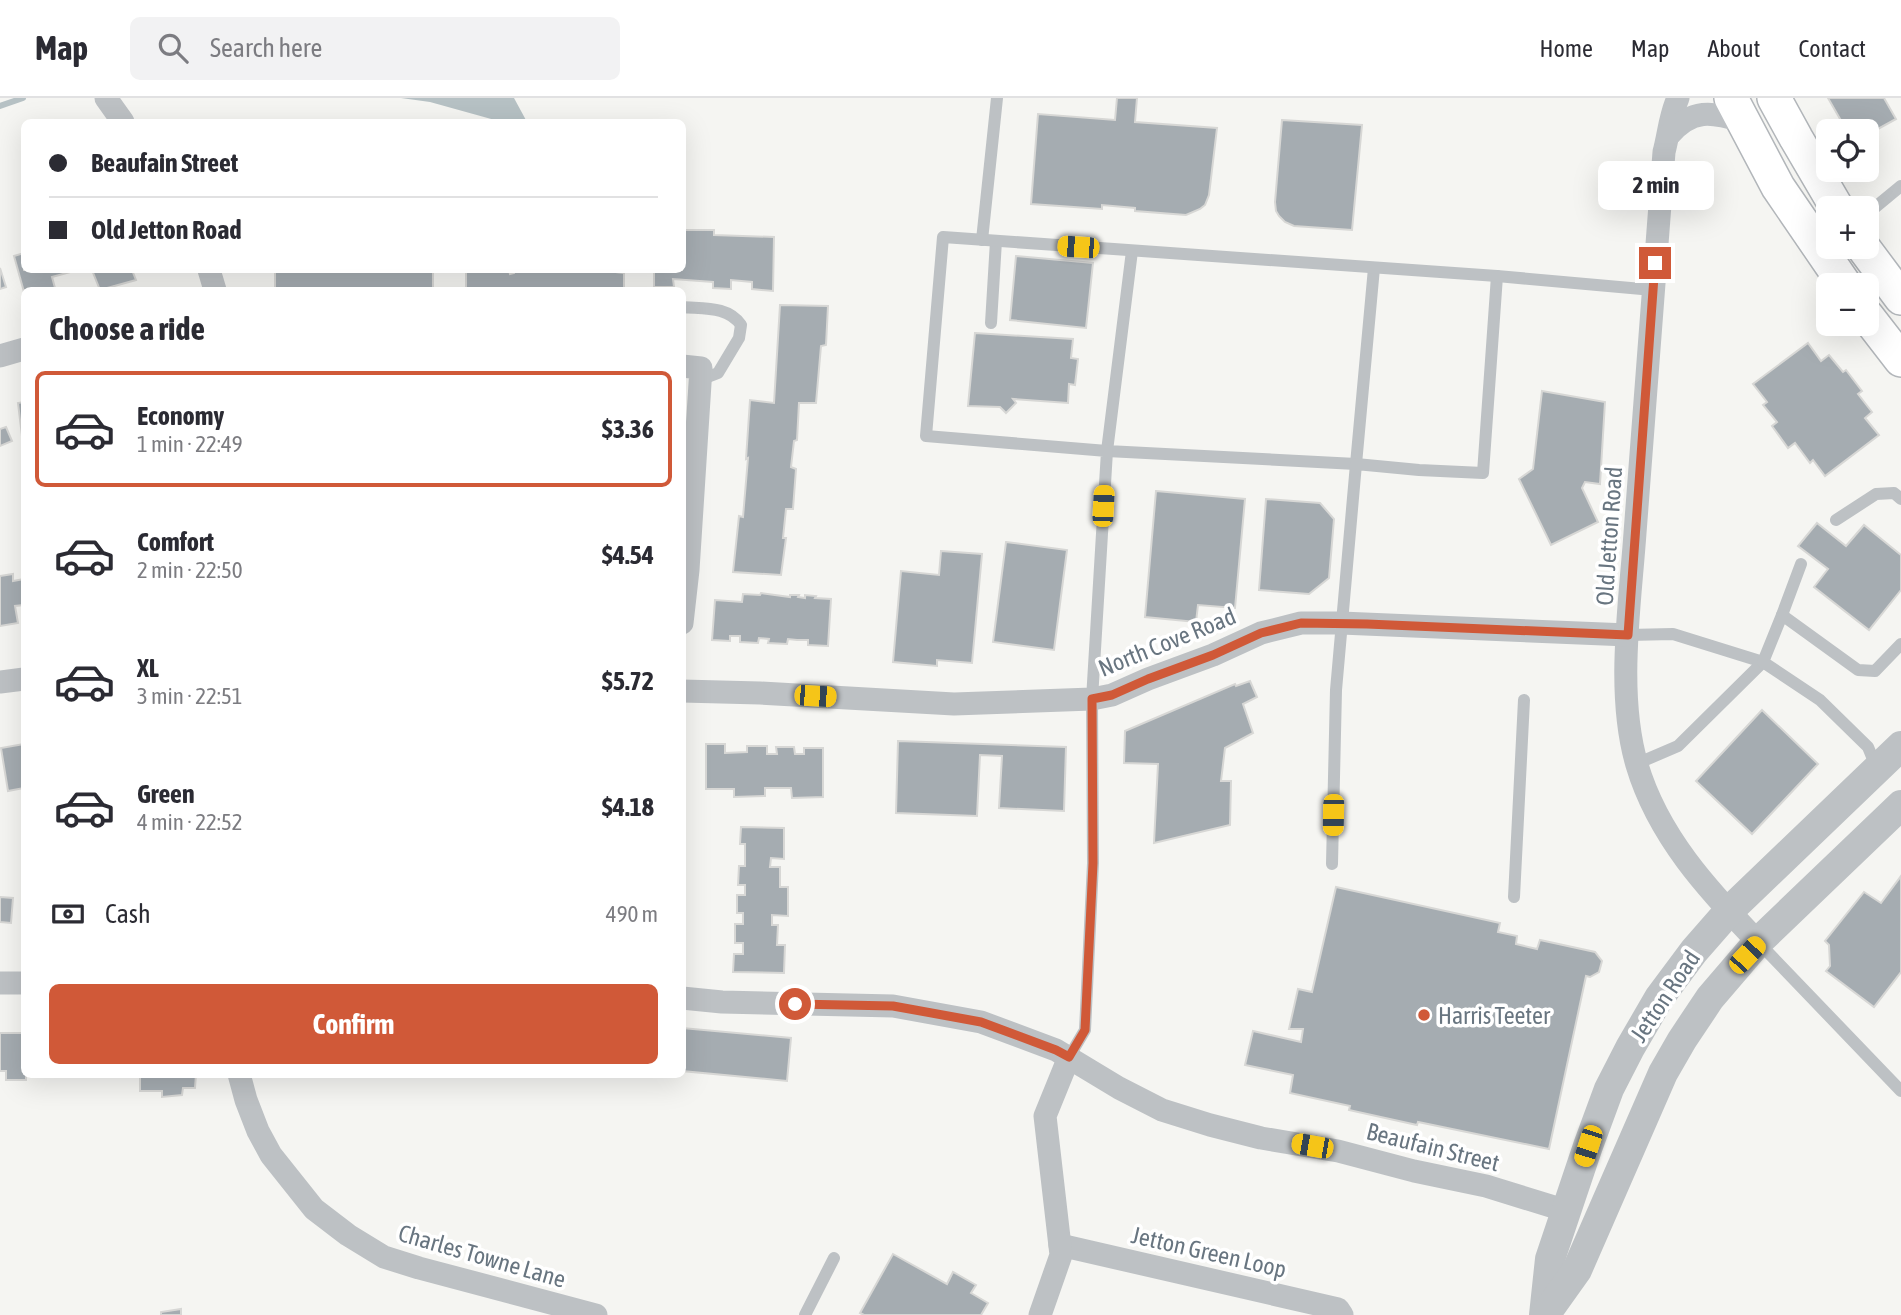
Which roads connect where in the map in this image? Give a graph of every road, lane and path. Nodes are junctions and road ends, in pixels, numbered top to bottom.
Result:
1 (106, 98) edge
2 (997, 98) edge
3 (1678, 98) edge
4 (1774, 98) edge
5 (1737, 110) edge
6 (121, 119) edge
7 (1669, 135) junction
8 (1901, 186) edge
9 (1831, 196) edge
10 (1879, 204) edge
11 (982, 240) junction
12 (996, 241) junction
13 (1132, 251) junction
14 (1872, 259) edge
15 (1374, 268) junction
16 (1837, 273) edge
17 (1497, 276) junction
18 (1653, 290) junction
19 (1901, 298) edge
20 (686, 306) edge
21 (991, 323) dead end
22 (1879, 332) edge
23 (21, 350) edge
24 (0, 356) edge
25 (1901, 360) edge
26 (695, 371) edge
27 (1107, 451) junction
28 (1356, 464) junction
29 (1901, 499) edge
30 (1836, 520) dead end
31 (1801, 564) dead end
32 (686, 588) edge
33 (1782, 615) junction
34 (1341, 623) junction
35 (1628, 635) junction
36 (1901, 644) edge
37 (1763, 662) junction
38 (21, 679) edge
39 (0, 681) edge
40 (686, 691) edge
41 (1092, 699) junction
42 (1524, 700) dead end
43 (1901, 746) edge
44 (1636, 764) junction
45 (1877, 769) junction
46 (1901, 806) edge
47 (1332, 864) dead end
48 (1514, 897) dead end
49 (1729, 911) junction
50 (1758, 942) junction
51 (0, 983) edge
52 (21, 984) edge
53 (686, 998) edge
54 (1069, 1057) junction
55 (240, 1078) edge
56 (1901, 1091) edge
57 (1567, 1211) junction
58 (1060, 1245) junction
59 (834, 1258) dead end
60 (538, 1308) edge
61 (596, 1315) edge
62 (805, 1315) edge
63 (1040, 1315) edge
64 (1342, 1315) edge
65 (1544, 1315) edge

1 - 6 street
2 - 11 lane
3 - 7 street, Old Jetton Road
4 - 9 main road
5 - 7 street
5 - 16 main road
7 - 18 street, Old Jetton Road
8 - 10 lane
11 - 12 lane
11 - 27 lane
12 - 13 lane
12 - 21 lane
13 - 15 lane
13 - 27 lane
14 - 19 main road
15 - 17 lane
15 - 28 lane
17 - 18 lane
17 - 28 lane
18 - 35 street, Old Jetton Road
20 - 26 lane
22 - 25 main road
23 - 24 street
26 - 32 street
27 - 28 lane
27 - 41 lane
28 - 34 lane
29 - 30 lane
31 - 33 lane
33 - 36 lane
33 - 37 lane
34 - 35 street, North Cove Road
34 - 41 street, North Cove Road
34 - 47 lane
35 - 37 lane
35 - 44 street, Old Jetton Road
37 - 44 lane
37 - 45 lane
38 - 39 street
40 - 41 street, North Cove Road
41 - 54 lane
42 - 48 lane
43 - 45 street, Jetton Road
44 - 49 street, Old Jetton Road
45 - 49 street, Jetton Road
46 - 50 street, Jetton Road
49 - 50 street, Old Jetton Road
49 - 57 street, Jetton Road
50 - 56 lane
50 - 65 street, Jetton Road
51 - 52 street
53 - 54 street, Beaufain Street
54 - 57 street, Beaufain Street
54 - 58 street
55 - 60 street, Charles Towne Lane
57 - 65 street, Jetton Road
58 - 63 street
58 - 64 street, Jetton Green Loop
59 - 62 lane
60 - 61 street, Charles Towne Lane

